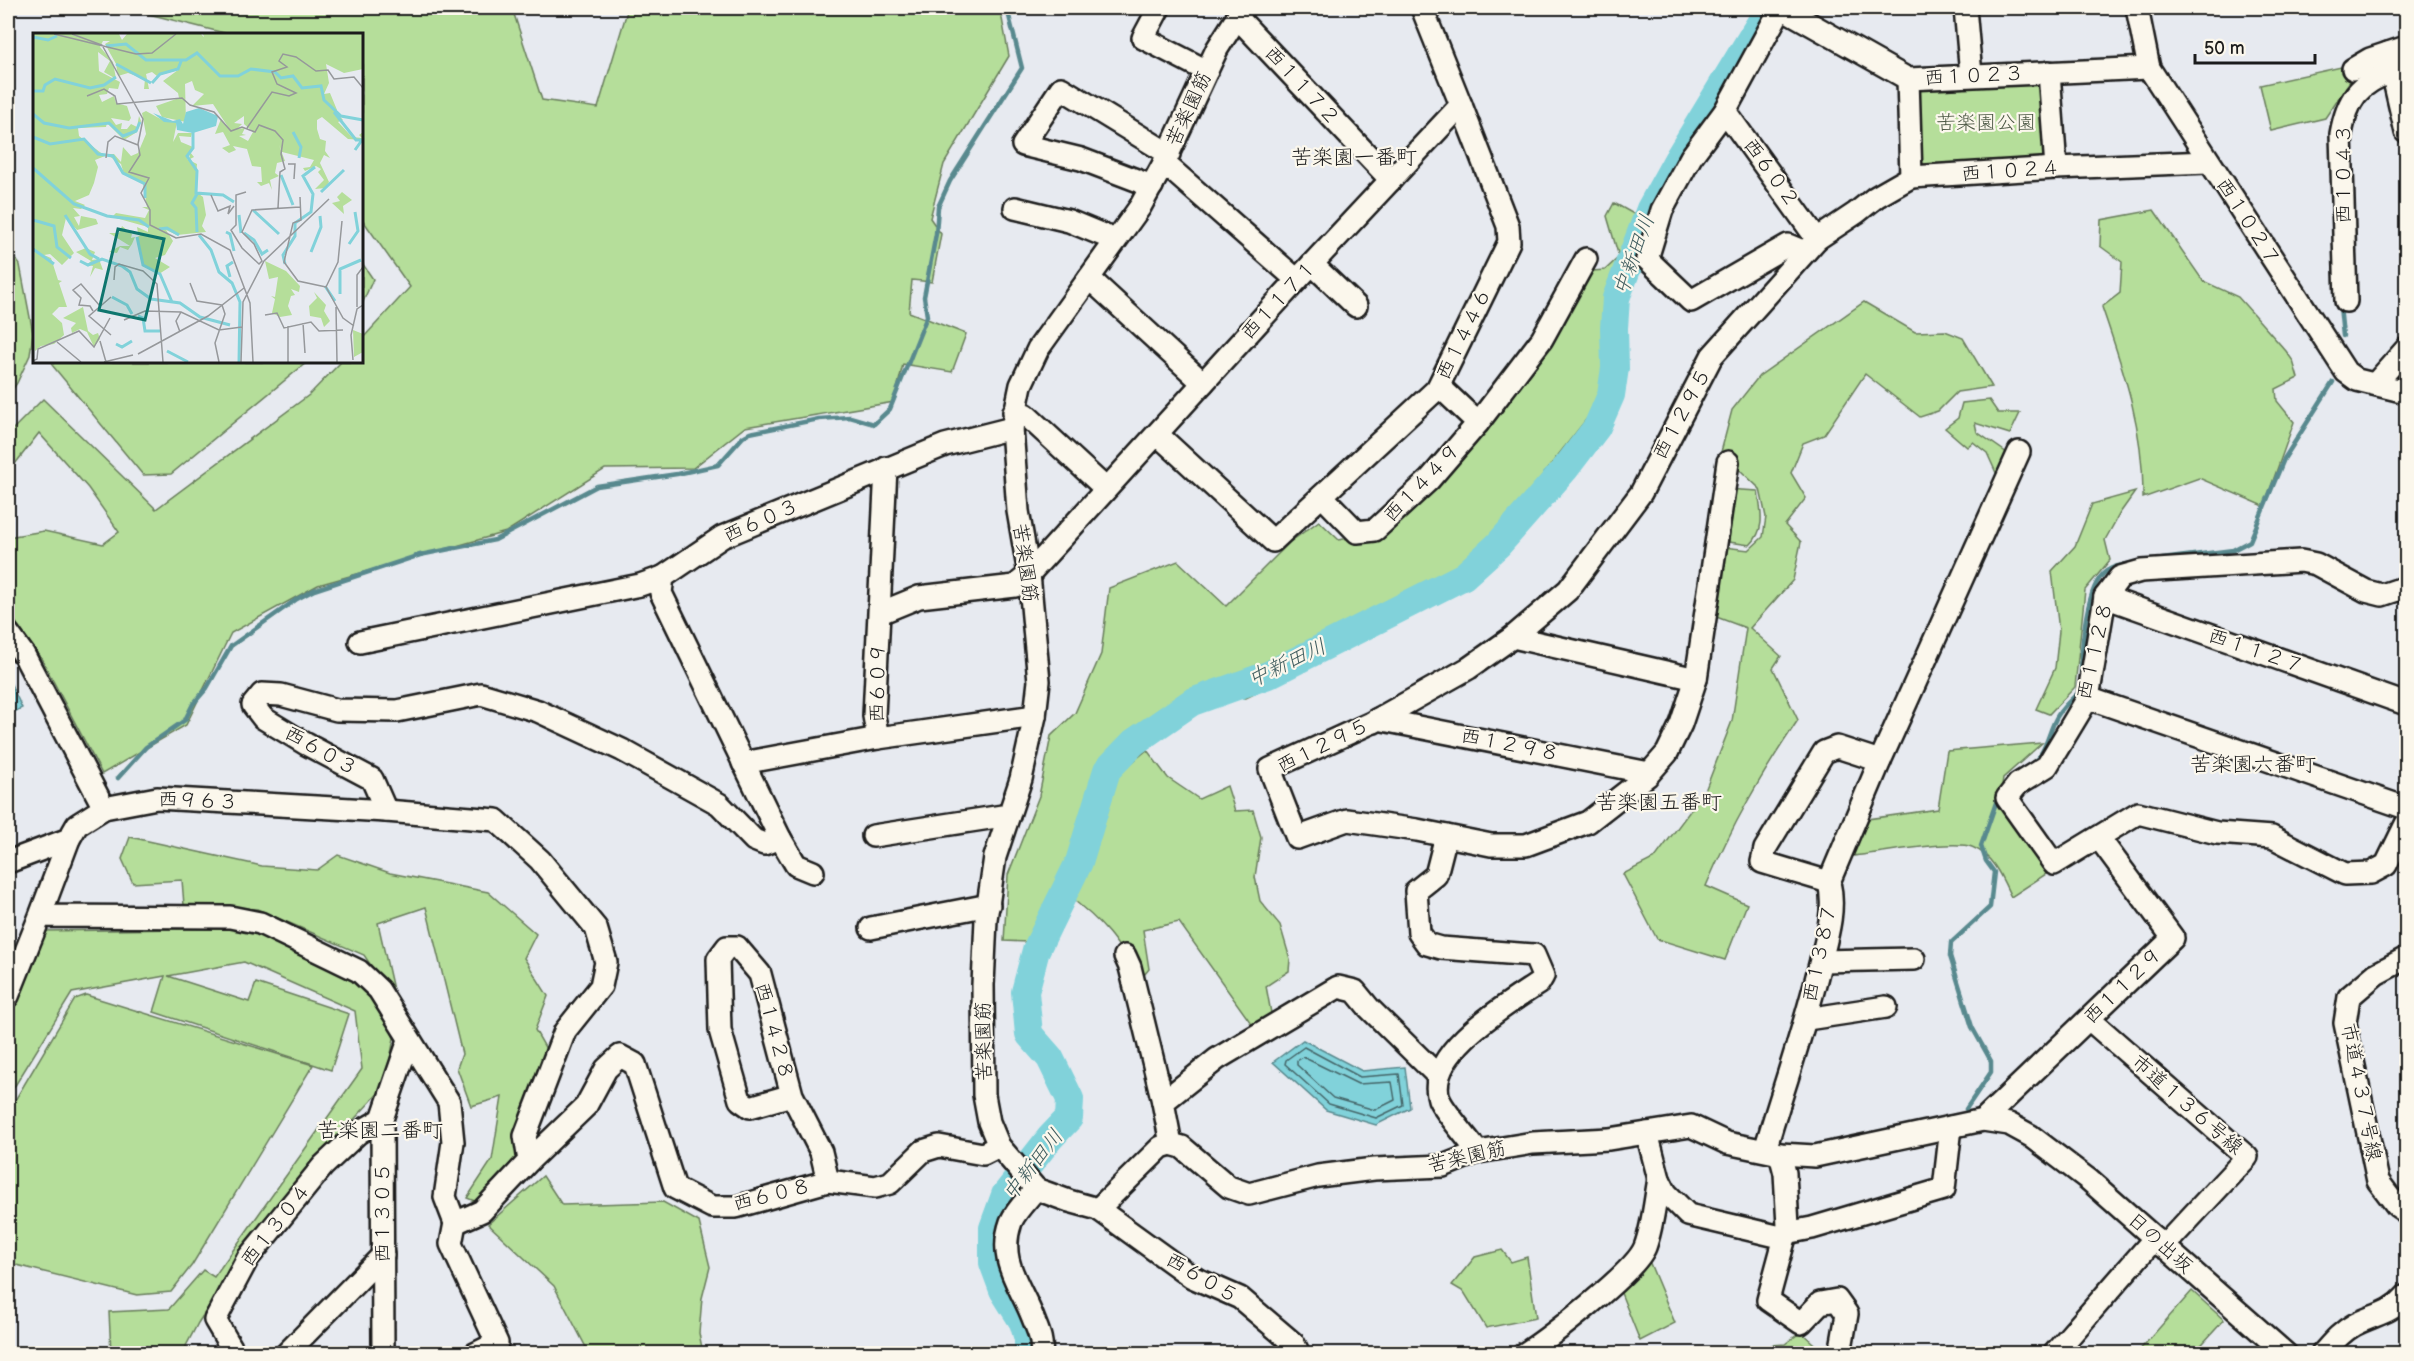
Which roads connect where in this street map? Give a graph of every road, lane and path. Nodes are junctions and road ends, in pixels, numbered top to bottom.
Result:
1 (1159, 8) edge
2 (1422, 8) edge
3 (1781, 8) edge
4 (1965, 8) edge
5 (2137, 8) edge
6 (1240, 13) edge
7 (2398, 60) edge
8 (2149, 68) junction
9 (2353, 69) dead end
10 (1207, 71) junction
11 (2049, 72) junction
12 (1971, 75) junction
13 (1908, 79) junction
14 (1461, 105) junction
15 (1725, 111) junction
16 (2406, 132) edge
17 (1167, 159) junction
18 (2208, 162) junction
19 (2056, 168) junction
20 (1911, 177) junction
21 (1391, 180) junction
22 (1152, 186) junction
23 (1015, 208) dead end
24 (1115, 240) junction
25 (1811, 245) junction
26 (1586, 259) dead end
27 (1312, 264) junction
28 (1089, 278) junction
29 (1297, 280) junction
30 (2346, 301) dead end
31 (1356, 306) dead end
32 (2406, 349) edge
33 (1203, 383) junction
34 (2375, 384) junction
35 (1439, 386) junction
36 (2406, 393) edge
37 (1013, 420) junction
38 (1478, 423) junction
39 (1157, 434) junction
40 (2019, 452) dead end
41 (1728, 462) dead end
42 (886, 468) junction
43 (1106, 489) junction
44 (1322, 496) junction
45 (1029, 574) junction
46 (663, 577) junction
47 (2406, 586) edge
48 (2105, 597) junction
49 (880, 613) junction
50 (8, 633) edge
51 (1513, 637) junction
52 (360, 642) dead end
53 (1696, 679) junction
54 (2088, 698) junction
55 (2406, 704) edge
56 (1035, 716) junction
57 (1371, 723) junction
58 (878, 738) junction
59 (1880, 761) junction
60 (743, 763) junction
61 (1649, 773) junction
62 (104, 808) junction
63 (2406, 808) edge
64 (386, 811) junction
65 (1009, 815) junction
66 (2406, 824) edge
67 (873, 836) dead end
68 (1446, 836) junction
69 (780, 838) junction
70 (2099, 838) junction
71 (69, 839) junction
72 (8, 862) edge
73 (813, 872) dead end
74 (1829, 882) junction
75 (989, 905) junction
76 (40, 916) junction
77 (871, 928) dead end
78 (1125, 956) dead end
79 (2406, 958) edge
80 (1914, 959) dead end
81 (1821, 961) junction
82 (8, 996) edge
83 (1886, 1007) dead end
84 (1807, 1019) junction
85 (2089, 1019) junction
86 (409, 1040) junction
87 (1438, 1076) junction
88 (792, 1095) junction
89 (1163, 1102) junction
90 (382, 1119) junction
91 (1983, 1120) junction
92 (1952, 1127) junction
93 (1647, 1133) junction
94 (1171, 1144) junction
95 (999, 1146) junction
96 (1478, 1152) junction
97 (1772, 1152) junction
98 (529, 1161) junction
99 (1027, 1179) junction
100 (1659, 1179) junction
101 (828, 1181) junction
102 (1098, 1209) junction
103 (2406, 1212) edge
104 (455, 1223) junction
105 (1785, 1235) junction
106 (2159, 1243) junction
107 (383, 1256) junction
108 (2406, 1296) edge
109 (235, 1353) edge
110 (286, 1353) edge
111 (383, 1353) edge
112 (475, 1353) edge
113 (1041, 1353) edge
114 (1299, 1353) edge
115 (1524, 1353) edge
116 (1840, 1353) edge
117 (2054, 1353) edge
118 (2286, 1353) edge
119 (2322, 1353) edge

1 - 10 street
2 - 14 street
3 - 13 street, 西１０２３
3 - 15 street
4 - 12 street
5 - 8 street, 西１０２７
6 - 10 street, 苦楽園筋
6 - 21 street, 西１１７２
7 - 9 street
7 - 16 street
7 - 30 street, 西１０４３
8 - 11 street, 西１０２３
8 - 18 street, 西１０２７
10 - 17 street, 苦楽園筋
11 - 12 street, 西１０２３
11 - 19 street
12 - 13 street, 西１０２３
13 - 20 street
14 - 21 street, 西１１７１
14 - 35 street, 西１４４６
15 - 25 street, 西６０２
15 - 25 street
17 - 22 street, 苦楽園筋
17 - 22 street
17 - 29 street
18 - 19 street, 西１０２４
18 - 34 street, 西１０２７
19 - 20 street, 西１０２４
20 - 25 street
21 - 27 street, 西１１７１
22 - 24 street, 苦楽園筋
23 - 24 street
24 - 28 street, 苦楽園筋
25 - 51 street, 西１２９５
26 - 38 street
27 - 29 street, 西１１７１
27 - 31 street
28 - 33 street
28 - 37 street, 苦楽園筋
29 - 33 street, 西１１７１
32 - 34 street
33 - 39 street, 西１１７１
34 - 36 street, 西１０２７
35 - 38 street
35 - 44 street, 西１４４６
37 - 42 street, 西６０３
37 - 43 street
37 - 45 street, 苦楽園筋
38 - 44 street, 西１４４９
39 - 43 street, 西１１７１
39 - 44 street, 西１４４６
40 - 59 street, 西１３８７
41 - 53 street, 西１２９５
42 - 46 street, 西６０３
42 - 49 street, 西６０９
43 - 45 street, 西１１７１
45 - 49 street
45 - 56 street, 苦楽園筋
46 - 52 street, 西６０３
46 - 60 street
47 - 48 street, 西１１２８
48 - 54 street, 西１１２８
48 - 55 street, 西１１２７
49 - 58 street, 西６０９
50 - 62 street
51 - 53 street
51 - 57 street, 西１２９５
53 - 61 street, 西１２９５
54 - 63 street
54 - 70 street, 西１１２８
56 - 58 street, 西６０９
56 - 65 street, 苦楽園筋
57 - 61 street, 西１２９８
57 - 68 street, 西１２９５
58 - 60 street
59 - 74 street, 西１３８７
59 - 74 street
60 - 69 street
61 - 68 street, 西１２９５
62 - 64 street, 西９６３
62 - 71 street, 西９６３
64 - 69 street, 西６０３
64 - 98 street
65 - 67 street
65 - 75 street, 苦楽園筋
66 - 70 street, 西１１２８
68 - 87 street
69 - 73 street
70 - 85 street, 西１１２９
71 - 72 street
71 - 76 street, 西９６３
74 - 81 street, 西１３８７
75 - 77 street
75 - 95 street, 苦楽園筋
76 - 82 street
76 - 86 street
78 - 89 street
79 - 103 street, 市道４３７号線
80 - 81 street
81 - 84 street, 西１３８７
83 - 84 street
84 - 97 street, 西１３８７
85 - 91 street, 西１１２９
85 - 106 street, 市道１３６号線
86 - 90 street, 西１３０５
86 - 104 street
87 - 89 street
87 - 96 street
88 - 88 street, 西１４２８
88 - 101 street, 西１４２８
89 - 94 street
90 - 107 street, 西１３０５
90 - 109 street, 西１３０４
91 - 92 street, 苦楽園筋
91 - 106 street, 日の出坂
92 - 97 street, 苦楽園筋
92 - 105 street
93 - 96 street, 苦楽園筋
93 - 97 street, 苦楽園筋
93 - 100 street
94 - 96 street, 苦楽園筋
94 - 102 street
95 - 99 street, 苦楽園筋
95 - 101 street, 西６０８
97 - 105 street
98 - 101 street, 西６０８
98 - 104 street
99 - 102 street, 苦楽園筋
99 - 113 street
100 - 105 street
100 - 115 street
102 - 114 street, 西６０５
104 - 112 street
105 - 116 street
106 - 117 street, 市道１３６号線
106 - 118 street, 日の出坂
107 - 110 street
107 - 111 street, 西１３０５
108 - 119 street

